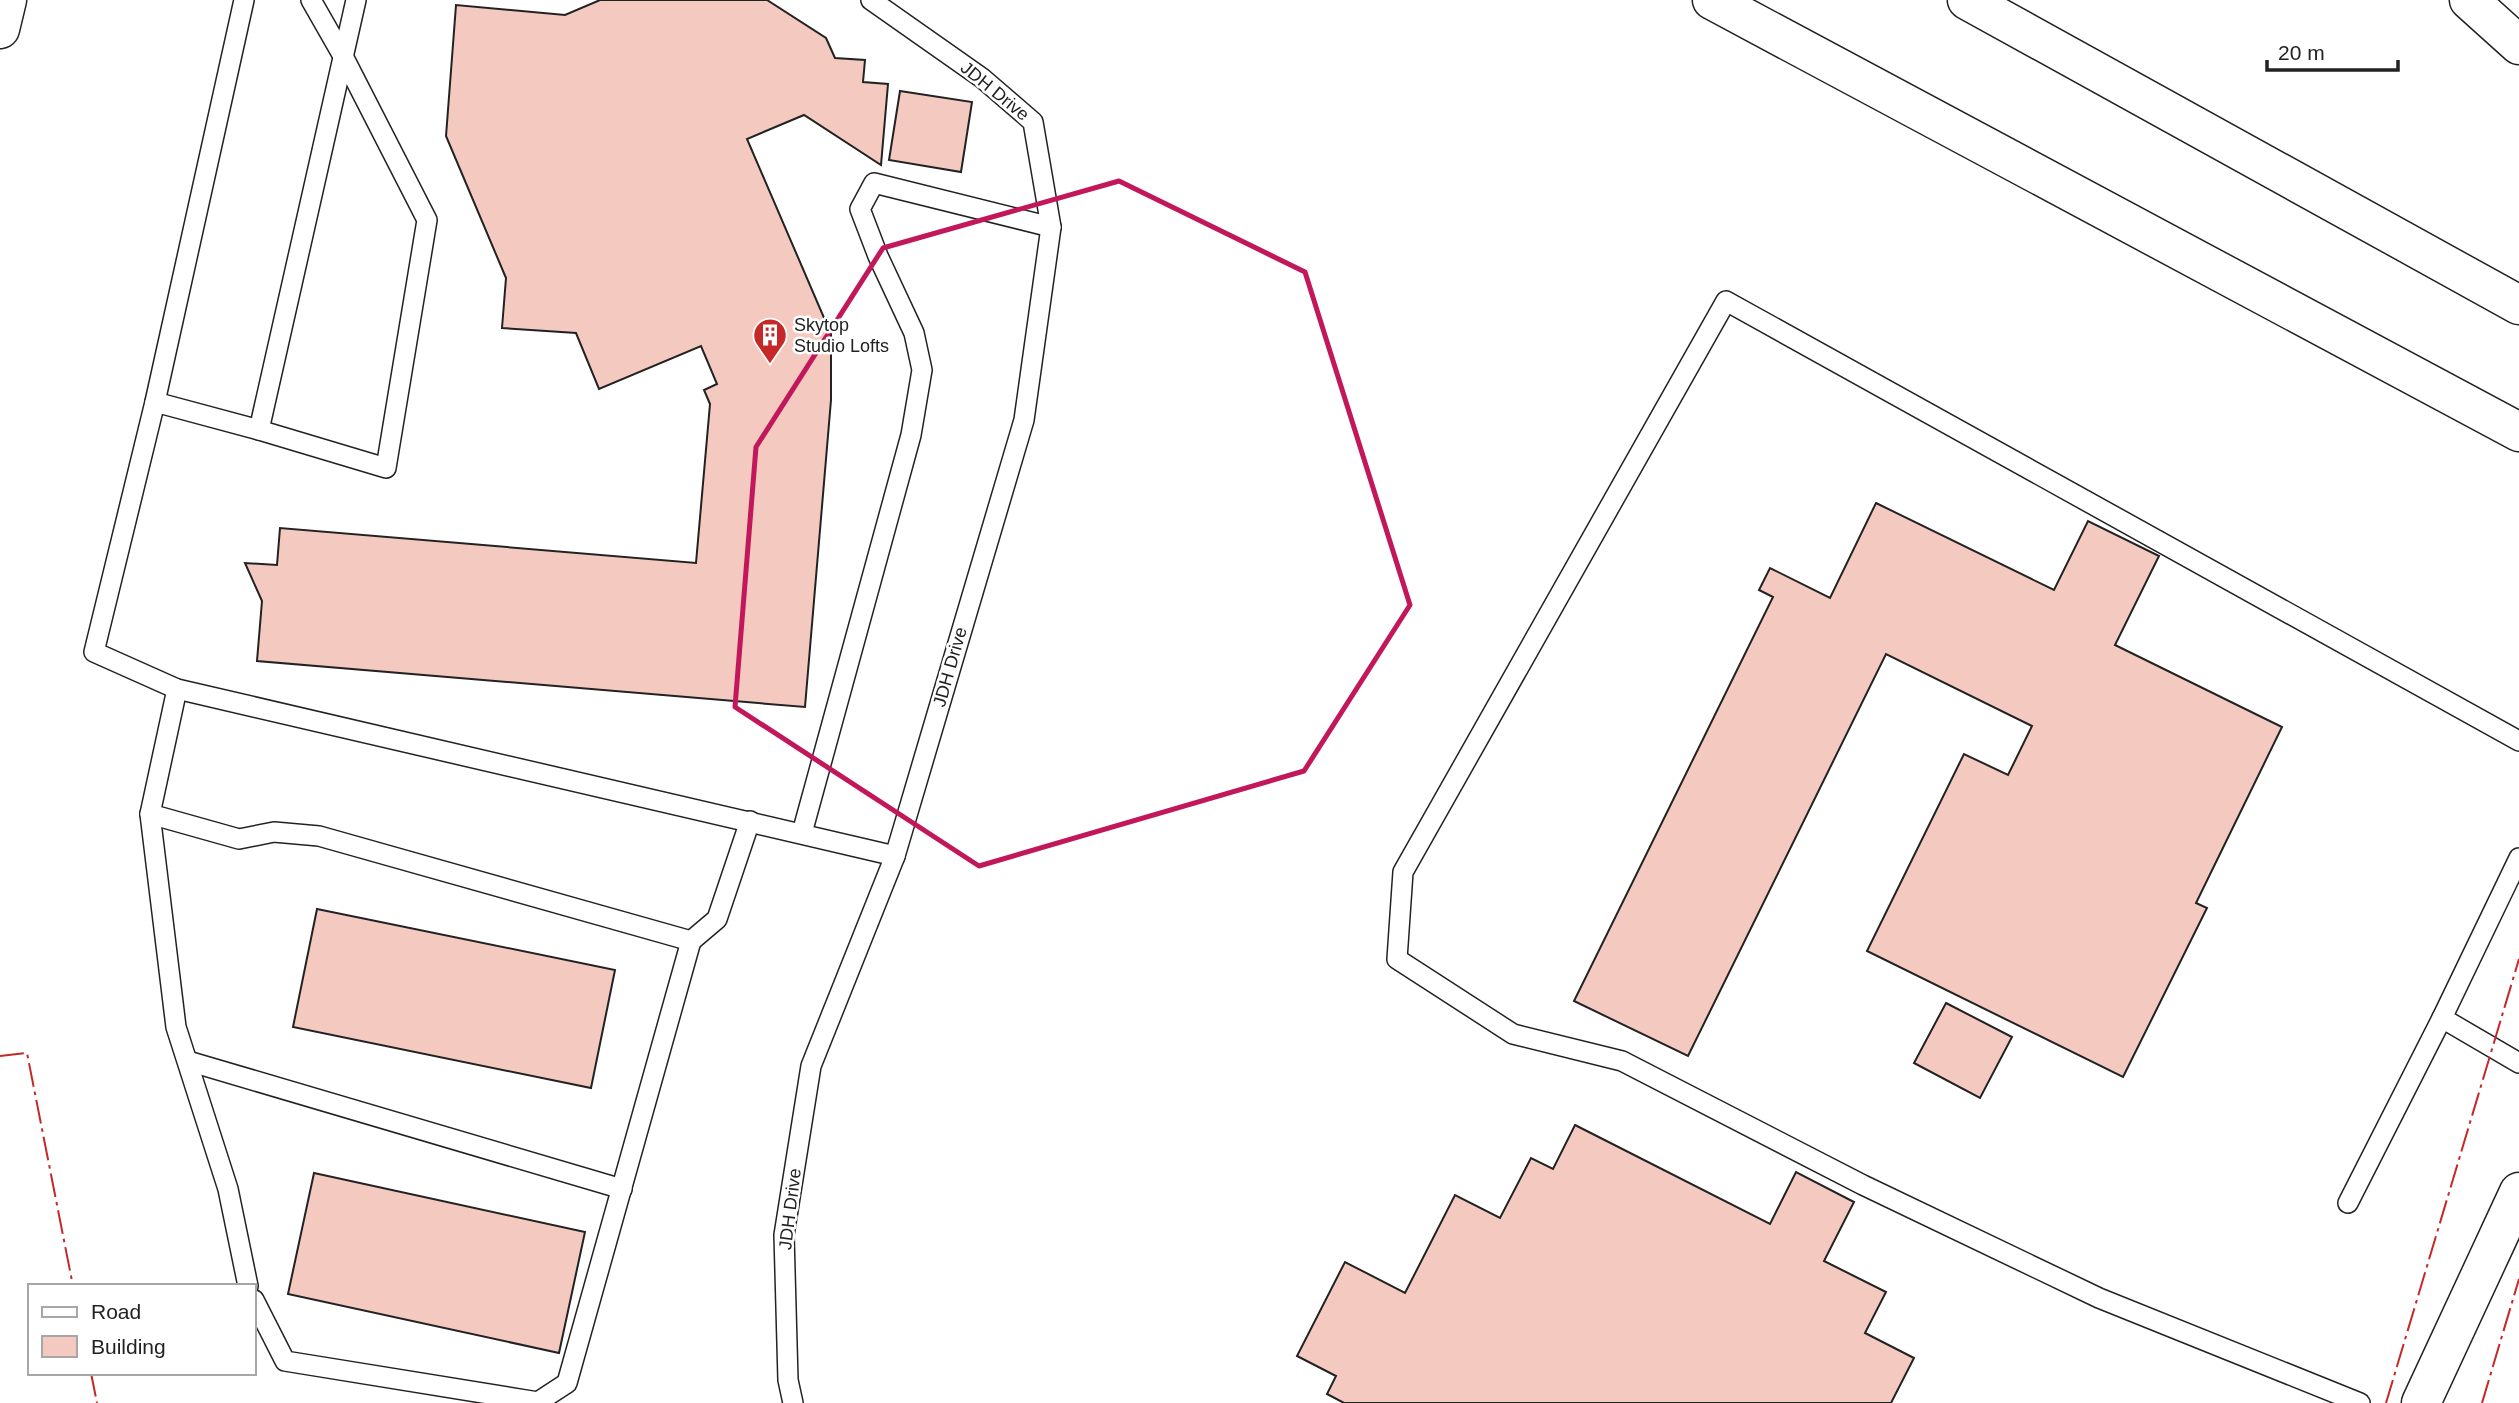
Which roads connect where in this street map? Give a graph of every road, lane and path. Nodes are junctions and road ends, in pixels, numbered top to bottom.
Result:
1 (7, 0) edge
2 (244, 0) edge
3 (311, 0) edge
4 (356, 0) edge
5 (872, 0) edge
6 (1712, 0) edge
7 (2469, 0) edge
8 (1973, 2) edge
9 (0, 29) edge
10 (2519, 45) edge
11 (343, 56) junction
12 (1051, 227) junction
13 (2519, 305) edge
14 (155, 402) junction
15 (259, 430) junction
16 (2519, 432) edge
17 (177, 689) junction
18 (2519, 741) edge
19 (150, 814) junction
20 (750, 821) junction
21 (802, 834) junction
22 (895, 856) junction
23 (2519, 858) edge
24 (691, 941) junction
25 (2442, 1018) junction
26 (188, 1061) junction
27 (2519, 1063) edge
28 (621, 1189) junction
29 (2519, 1192) edge
30 (2348, 1203) dead end
31 (248, 1284) edge
32 (256, 1304) edge
33 (793, 1403) edge
34 (2360, 1403) edge
35 (2421, 1403) edge

1 - 9 main road
2 - 14 lane
3 - 11 lane
4 - 11 lane
5 - 12 lane, JDH Drive
6 - 16 main road
7 - 10 main road
8 - 13 main road
11 - 15 lane
11 - 15 lane
12 - 21 lane
12 - 22 lane, JDH Drive
14 - 15 lane
14 - 17 lane
17 - 19 lane
17 - 20 lane
18 - 34 lane
19 - 24 lane
19 - 26 lane
20 - 21 lane
20 - 24 lane
21 - 22 lane
22 - 33 lane, JDH Drive
23 - 25 lane
24 - 28 lane
25 - 27 lane
25 - 30 lane
26 - 28 lane
26 - 31 lane
28 - 32 lane
29 - 35 main road

